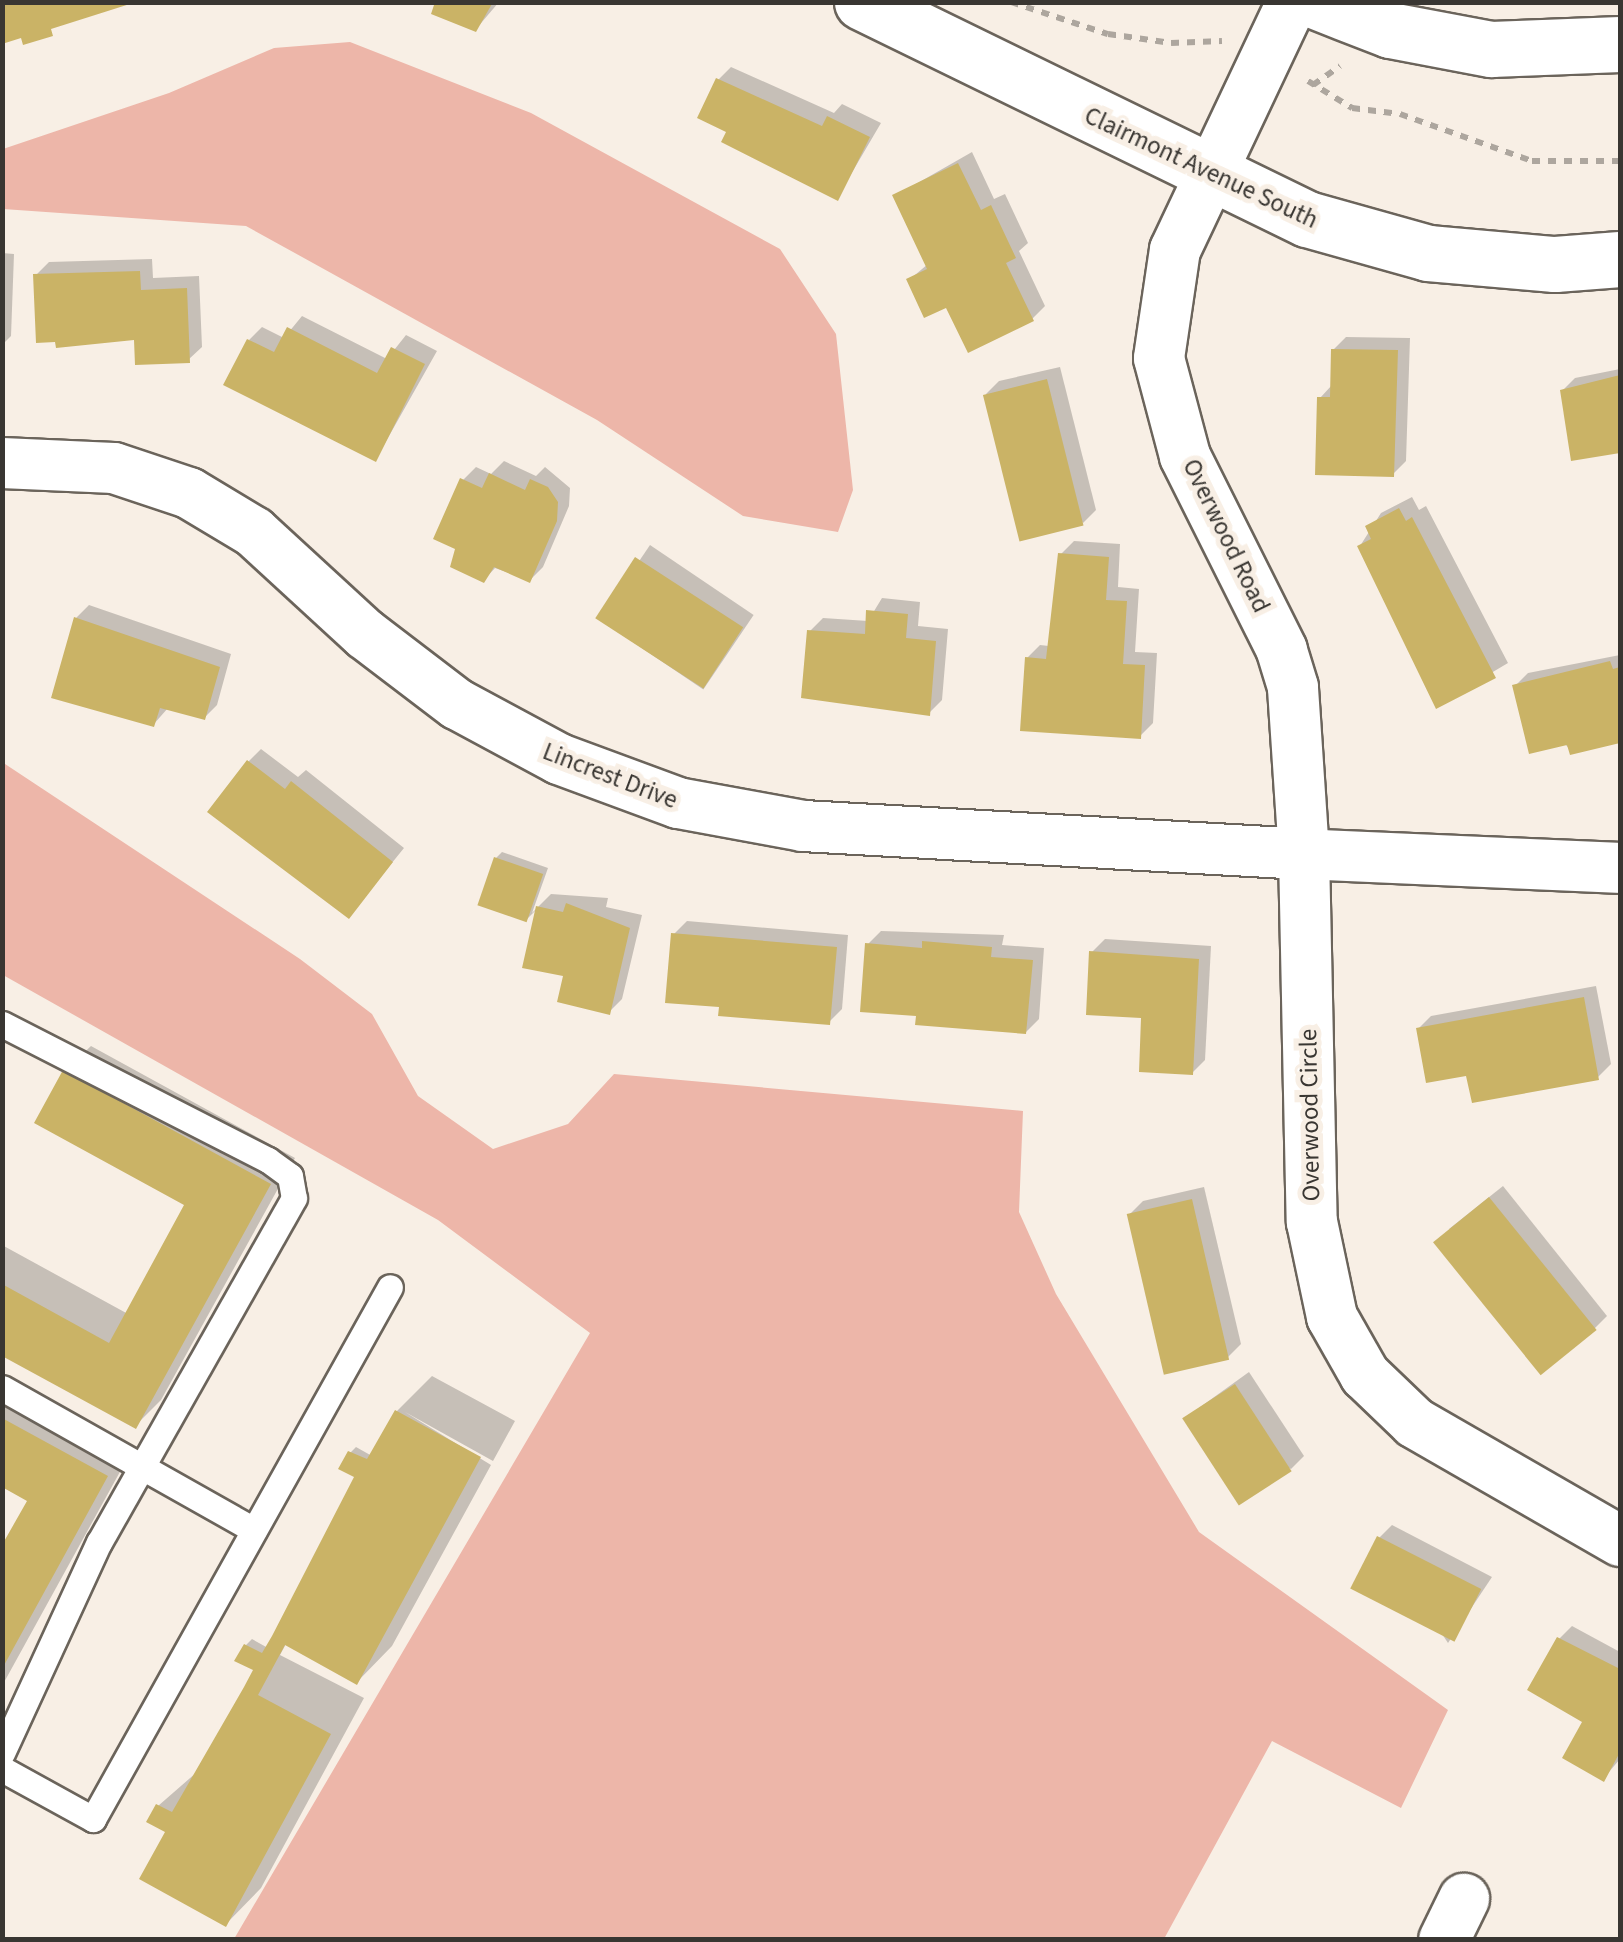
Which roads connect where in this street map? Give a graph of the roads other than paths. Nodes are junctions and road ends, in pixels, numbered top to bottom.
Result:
1 (862, 2) edge
2 (1292, 2) edge
3 (1318, 2) edge
4 (1620, 44) edge
5 (1208, 176) junction
6 (1620, 260) edge
7 (2, 463) edge
8 (1304, 854) junction
9 (1620, 868) edge
10 (2, 1024) edge
11 (390, 1287) dead end
12 (2, 1388) edge
13 (142, 1466) junction
14 (254, 1530) junction
15 (1620, 1541) edge
16 (2, 1753) edge
17 (2, 1769) edge

1 - 5 street, Clairmont Avenue South
2 - 5 street, Overwood Road
3 - 4 street
5 - 6 street, Clairmont Avenue South
5 - 8 street, Overwood Road
7 - 8 street, Lincrest Drive
8 - 9 street
8 - 15 street, Overwood Circle
10 - 13 lane
11 - 14 lane
12 - 13 lane
13 - 14 lane
13 - 16 lane
14 - 17 lane

